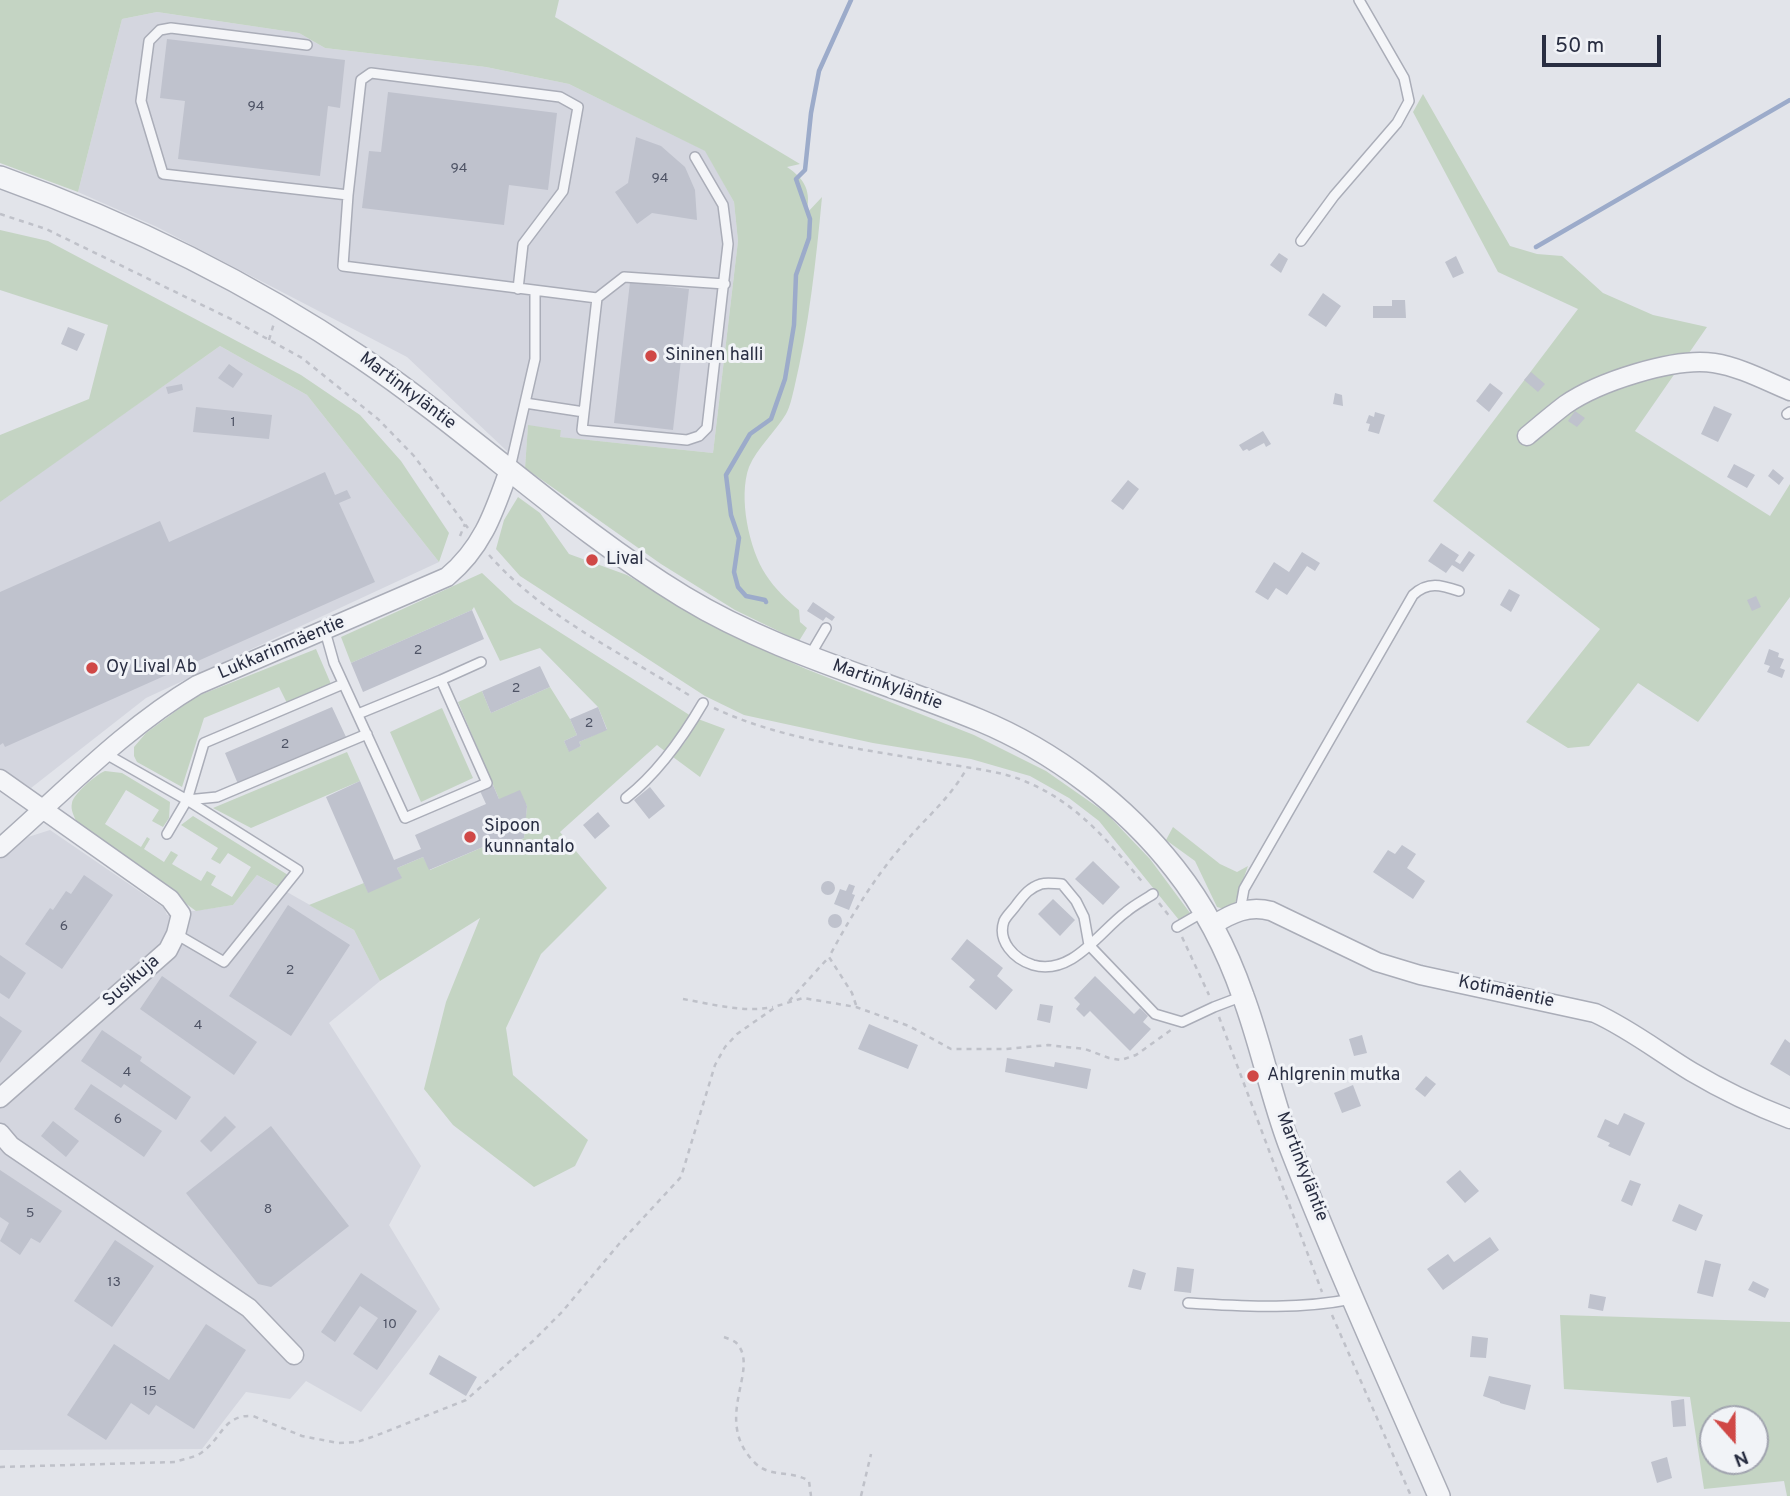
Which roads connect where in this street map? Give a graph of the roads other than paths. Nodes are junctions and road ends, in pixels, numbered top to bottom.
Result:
1 (1359, 0) edge
2 (307, 45) dead end
3 (695, 157) dead end
4 (0, 177) edge
5 (348, 195) junction
6 (1301, 241) dead end
7 (725, 284) junction
8 (519, 289) junction
9 (535, 292) junction
10 (597, 298) junction
11 (1790, 391) edge
12 (525, 403) junction
13 (584, 412) junction
14 (1527, 436) dead end
15 (509, 470) junction
16 (1460, 591) dead end
17 (826, 628) dead end
18 (325, 631) junction
19 (809, 658) junction
20 (481, 662) dead end
21 (441, 680) junction
22 (343, 684) junction
23 (703, 704) road end
24 (358, 714) junction
25 (367, 734) junction
26 (106, 754) junction
27 (0, 779) edge
28 (626, 798) dead end
29 (187, 800) junction
30 (43, 810) junction
31 (167, 834) dead end
32 (0, 848) edge
33 (1153, 894) road end
34 (1240, 911) junction
35 (1209, 918) junction
36 (1177, 927) road end
37 (176, 934) junction
38 (1089, 945) junction
39 (1244, 996) junction
40 (0, 1098) edge
41 (1790, 1119) edge
42 (0, 1133) edge
43 (1352, 1299) junction
44 (1188, 1303) dead end
45 (293, 1355) dead end
46 (1439, 1496) edge

1 - 6 lane
2 - 5 lane
3 - 7 lane
4 - 15 street, Martinkyläntie
5 - 8 lane
5 - 8 lane
7 - 10 lane
7 - 13 lane
8 - 9 lane
9 - 10 lane
9 - 12 lane
10 - 13 lane
11 - 14 street
12 - 13 lane
12 - 15 lane
15 - 18 street, Lukkarinmäentie
15 - 19 street, Martinkyläntie
16 - 34 lane
17 - 19 lane
18 - 22 lane
18 - 26 street, Lukkarinmäentie
19 - 35 street, Martinkyläntie
20 - 21 lane
21 - 24 lane
21 - 25 lane
22 - 24 lane
22 - 29 lane
23 - 28 lane
24 - 25 lane
25 - 29 lane
26 - 29 lane
26 - 30 street, Lukkarinmäentie
27 - 30 street
29 - 31 lane
29 - 37 lane
30 - 32 street, Lukkarinmäentie
30 - 37 street
33 - 38 lane
34 - 35 street, Kotimäentie
34 - 41 street, Kotimäentie
35 - 36 lane
35 - 39 street, Martinkyläntie
37 - 40 street, Susikuja
38 - 38 lane
38 - 39 lane
39 - 43 street, Martinkyläntie
42 - 45 street
43 - 44 lane
43 - 46 street, Martinkyläntie

